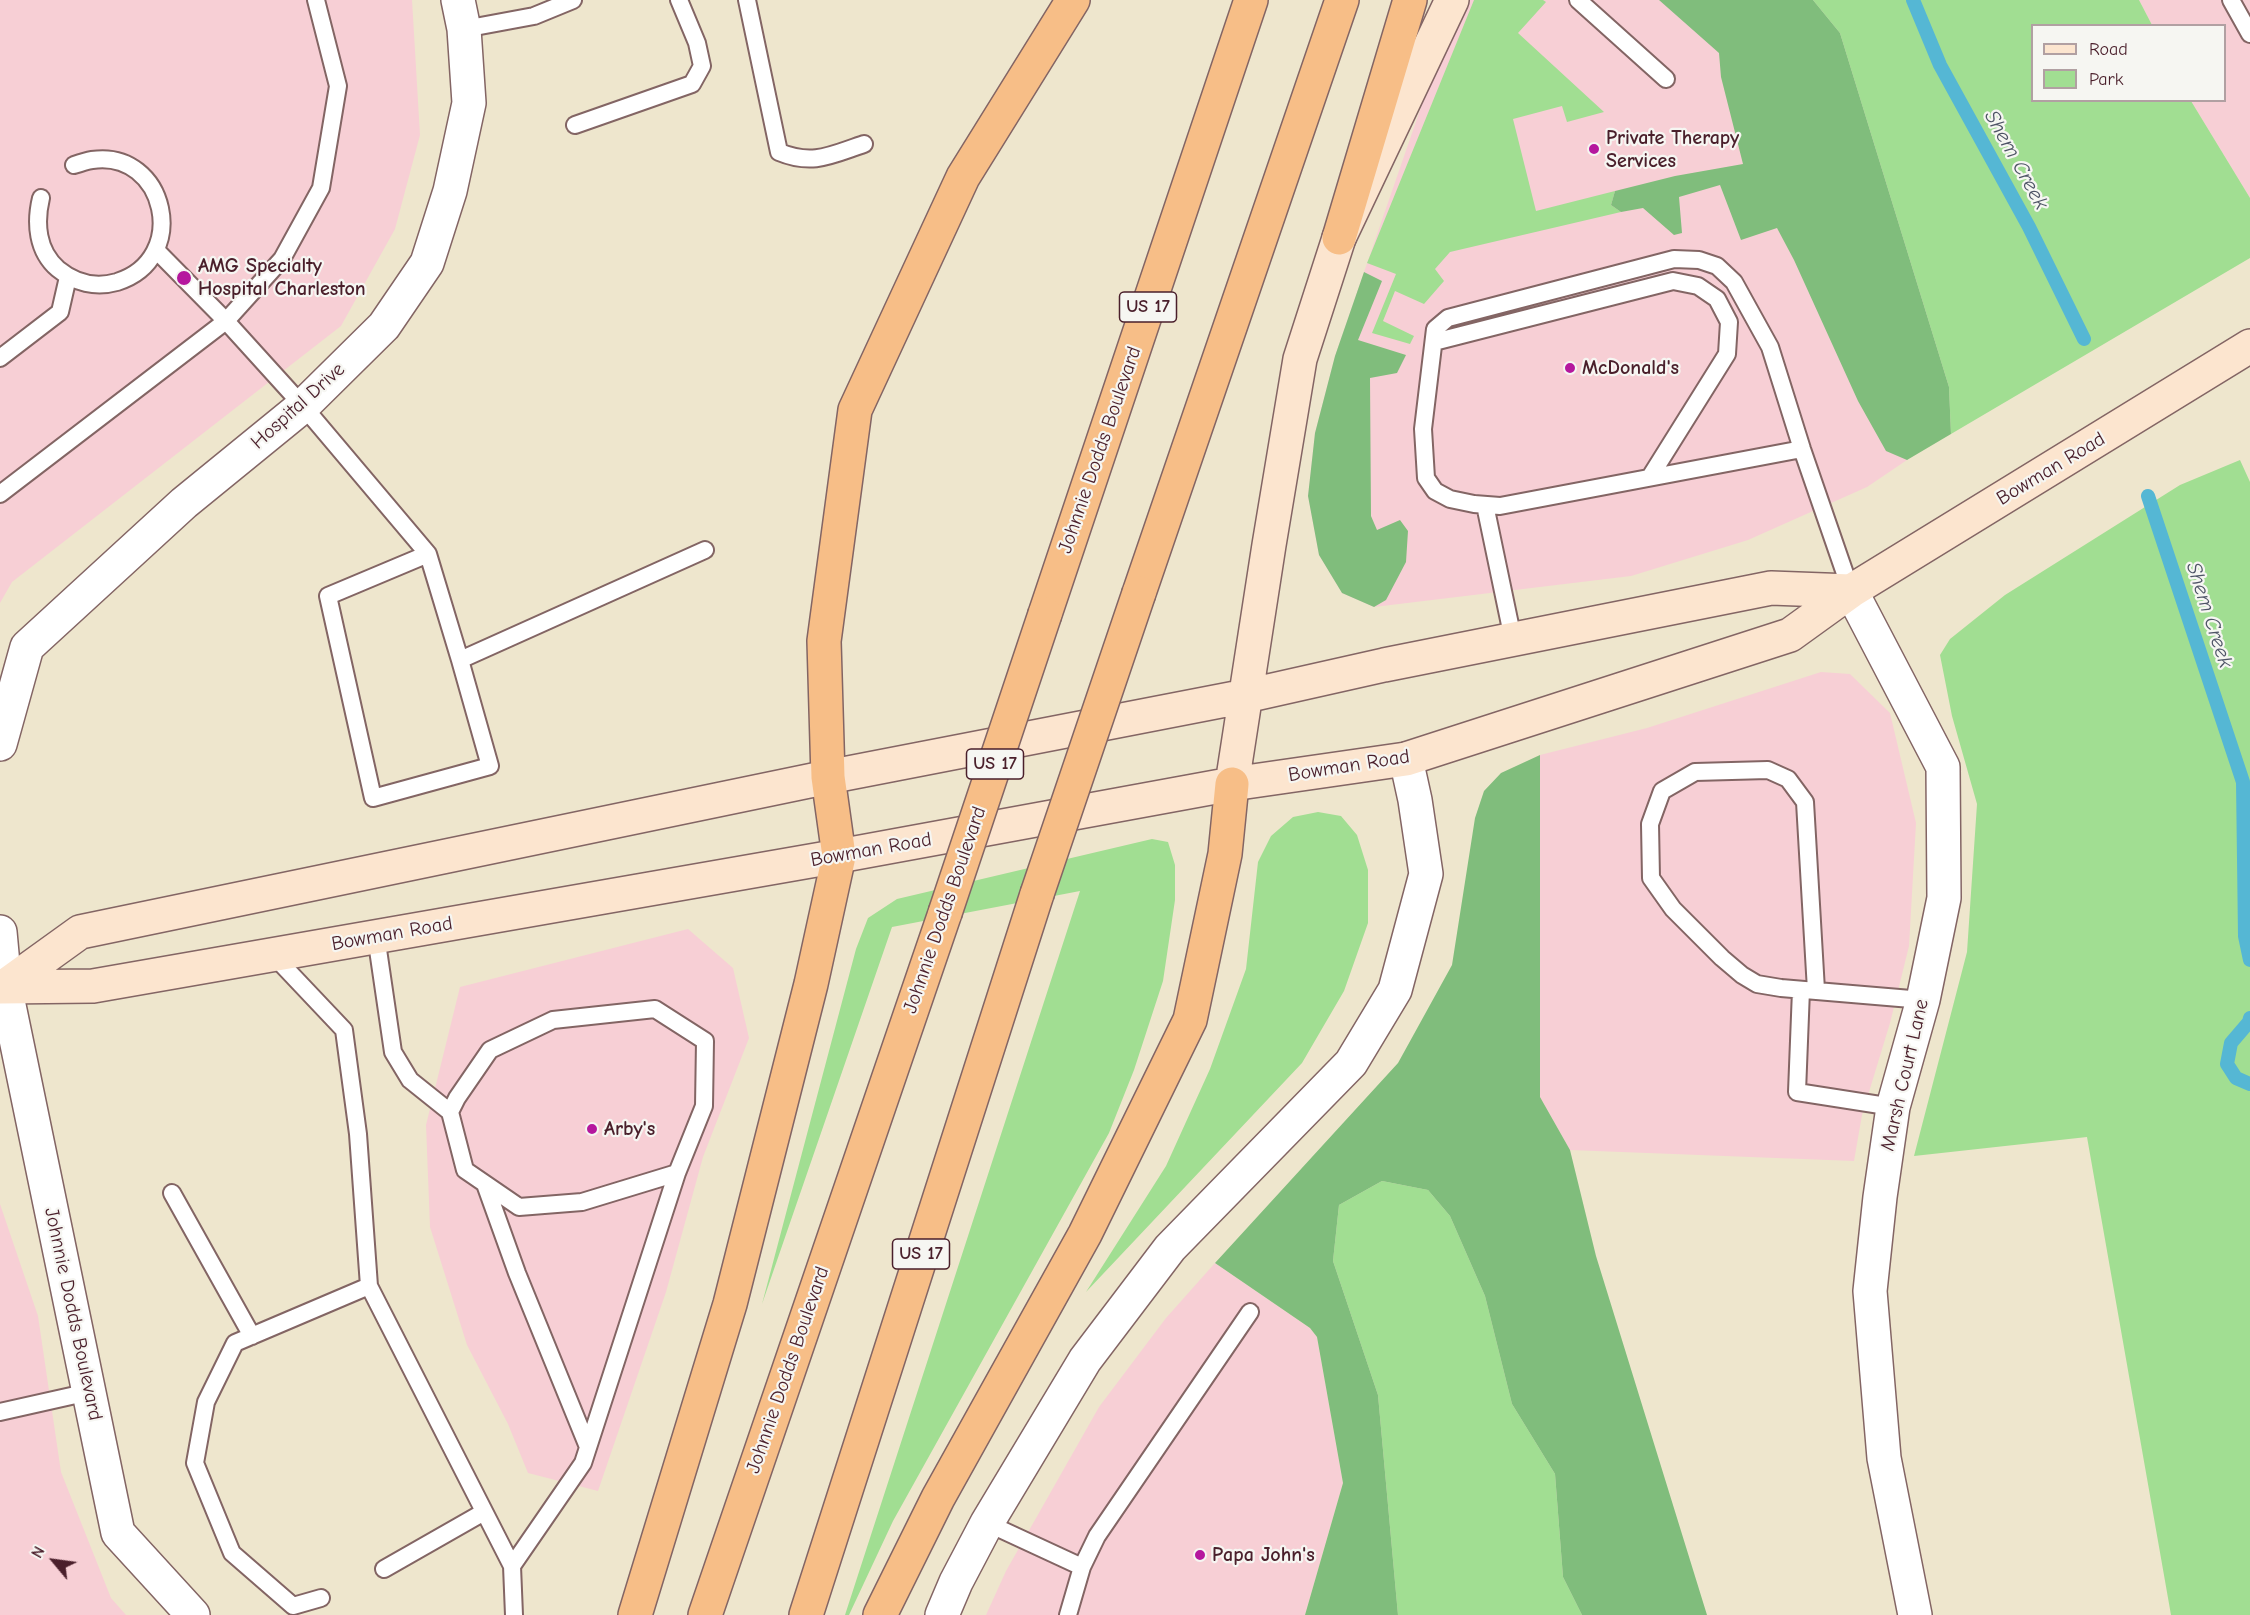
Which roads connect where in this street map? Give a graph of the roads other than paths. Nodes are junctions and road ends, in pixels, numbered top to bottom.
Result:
1 (316, 0) edge
2 (573, 0) edge
3 (679, 0) edge
4 (747, 0) edge
5 (1073, 0) edge
6 (1251, 0) edge
7 (1342, 0) edge
8 (1410, 0) edge
9 (1452, 0) edge
10 (1578, 0) edge
11 (2231, 0) edge
12 (461, 15) edge
13 (2250, 33) edge
14 (1666, 79) dead end
15 (575, 125) dead end
16 (864, 144) dead end
17 (74, 165) dead end
18 (42, 198) dead end
19 (1339, 238) junction
20 (156, 250) junction
21 (68, 277) junction
22 (226, 321) junction
23 (1434, 342) junction
24 (2250, 346) edge
25 (0, 358) edge
26 (303, 406) junction
27 (1802, 449) junction
28 (1650, 477) junction
29 (0, 494) edge
30 (1485, 505) junction
31 (705, 550) dead end
32 (428, 554) junction
33 (1851, 591) junction
34 (1513, 639) junction
35 (460, 660) junction
36 (1246, 696) junction
37 (0, 744) edge
38 (1406, 759) junction
39 (828, 777) junction
40 (1232, 784) junction
41 (839, 856) junction
42 (0, 932) edge
43 (376, 936) junction
44 (273, 955) junction
45 (3, 986) edge
46 (1808, 990) junction
47 (1923, 1000) junction
48 (1893, 1107) junction
49 (450, 1112) junction
50 (677, 1173) junction
51 (485, 1184) junction
52 (171, 1193) dead end
53 (369, 1286) junction
54 (1250, 1312) dead end
55 (252, 1336) junction
56 (89, 1392) junction
57 (0, 1412) edge
58 (588, 1447) junction
59 (484, 1512) junction
60 (987, 1523) junction
61 (512, 1566) junction
62 (1082, 1567) junction
63 (384, 1569) dead end
64 (321, 1598) dead end
65 (193, 1615) edge
66 (514, 1615) edge
67 (635, 1615) edge
68 (705, 1615) edge
69 (806, 1615) edge
70 (880, 1615) edge
71 (942, 1615) edge
72 (1068, 1615) edge
73 (1915, 1615) edge

1 - 22 lane
2 - 12 lane
3 - 15 lane
4 - 16 lane
5 - 39 highway
6 - 68 highway, Johnnie Dodds Boulevard / US 17, bridge
7 - 69 highway, US 17, bridge
8 - 19 highway
9 - 19 main road
10 - 14 lane
11 - 13 lane
12 - 26 street, Hospital Drive
17 - 20 lane
18 - 21 lane
19 - 36 main road
20 - 21 lane
20 - 22 lane
21 - 25 lane
22 - 26 lane
22 - 29 lane
23 - 27 lane
23 - 28 lane
23 - 30 lane
24 - 33 main road, Bowman Road
26 - 32 lane
26 - 37 street, Hospital Drive
27 - 28 lane
27 - 33 lane
28 - 30 lane
30 - 34 lane
31 - 35 lane
32 - 35 lane
32 - 35 lane
33 - 34 main road
33 - 38 main road, Bowman Road
33 - 47 street, Marsh Court Lane
34 - 36 main road
36 - 39 main road
36 - 40 main road
38 - 40 main road, Bowman Road
38 - 60 street
39 - 41 highway
39 - 45 main road
40 - 41 main road, Bowman Road
40 - 70 highway
41 - 43 main road, Bowman Road
41 - 67 highway
42 - 45 street
43 - 44 main road, Bowman Road
43 - 49 lane
44 - 45 main road, Bowman Road
44 - 53 lane
45 - 56 street, Johnnie Dodds Boulevard
46 - 46 lane
46 - 47 lane
46 - 48 lane
47 - 48 street, Marsh Court Lane
48 - 73 street, Marsh Court Lane
49 - 50 lane
49 - 51 lane
50 - 51 lane
50 - 58 lane
51 - 58 lane
52 - 55 lane
53 - 55 lane
53 - 59 lane
54 - 62 lane
55 - 64 lane
56 - 57 lane
56 - 65 street, Johnnie Dodds Boulevard
58 - 61 lane
59 - 61 lane
59 - 63 lane
60 - 62 lane
60 - 71 street
61 - 66 lane
62 - 72 lane

